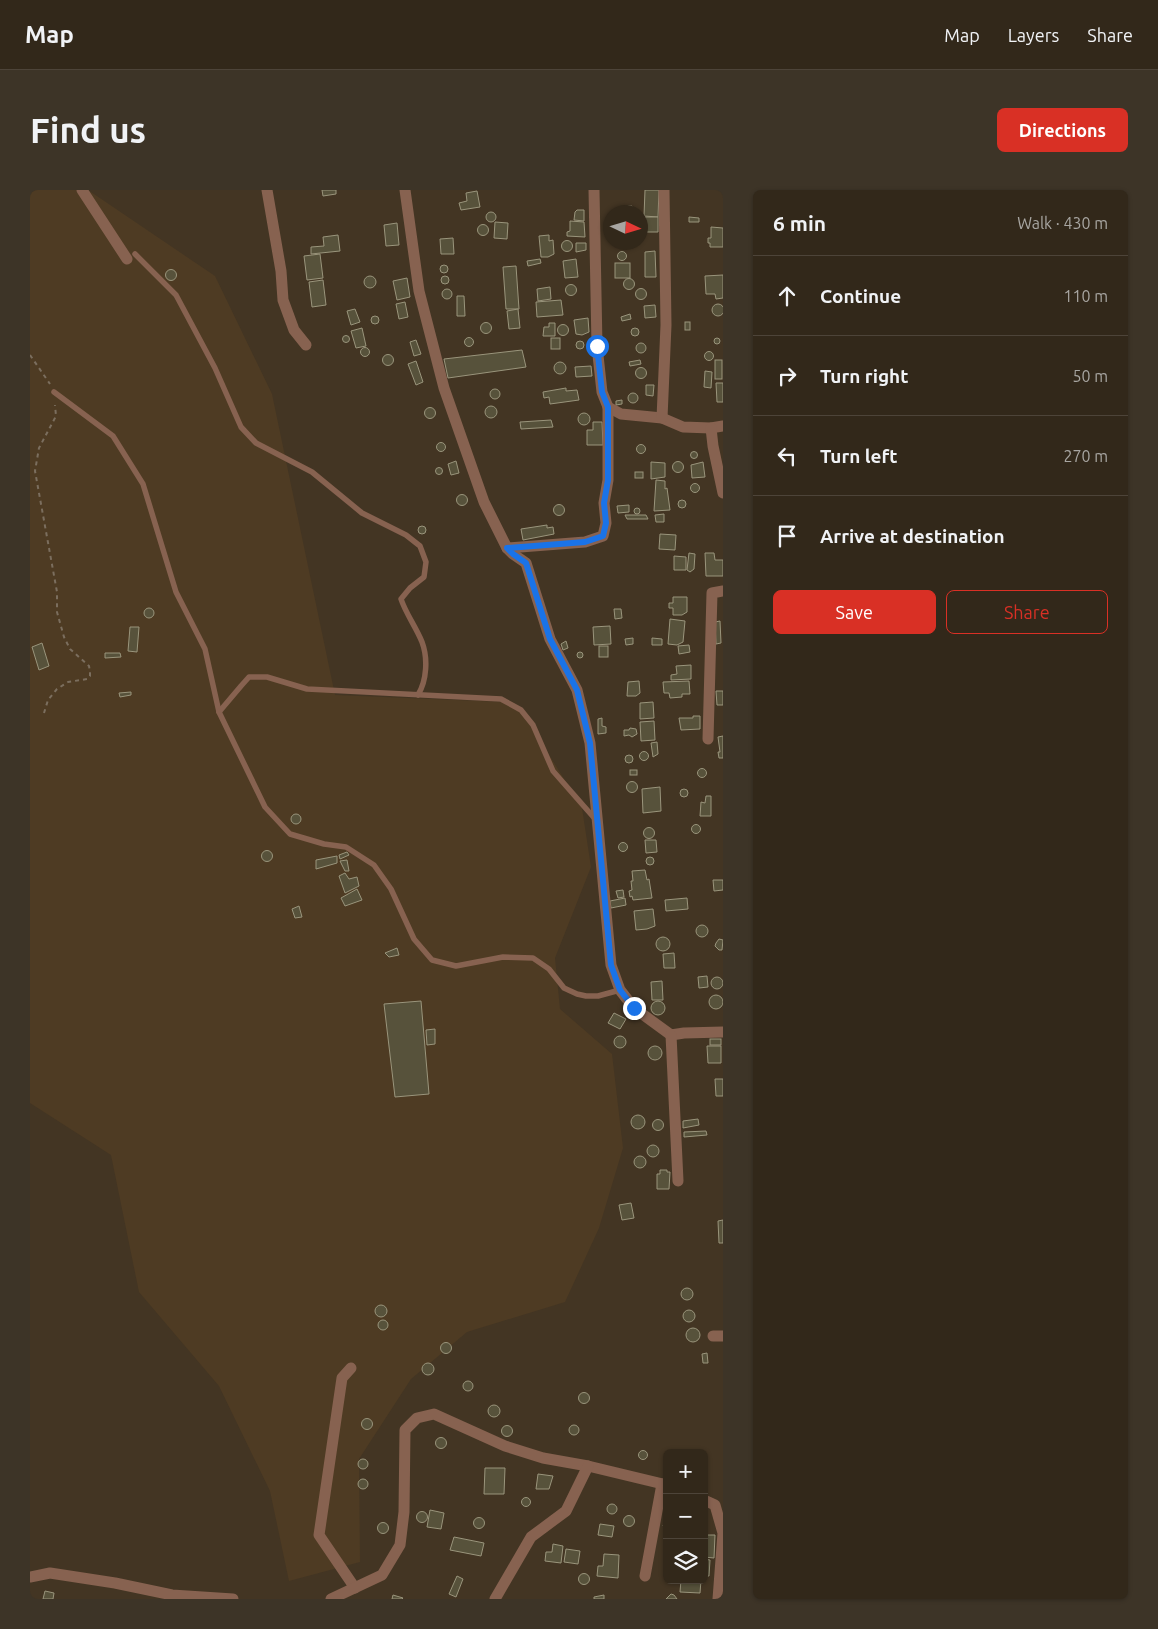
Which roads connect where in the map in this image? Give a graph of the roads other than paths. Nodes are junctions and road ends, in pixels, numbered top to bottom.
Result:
1 (82, 190) edge
2 (267, 190) edge
3 (405, 190) edge
4 (594, 190) edge
5 (664, 190) edge
6 (131, 257) joint
7 (306, 345) dead end
8 (54, 392) road end
9 (608, 407) junction
10 (662, 418) junction
11 (723, 426) edge
12 (711, 428) junction
13 (723, 493) edge
14 (507, 548) junction
15 (723, 591) edge
16 (418, 695) junction
17 (219, 712) junction
18 (708, 739) dead end
19 (596, 820) junction
20 (620, 990) junction
21 (723, 1032) edge
22 (672, 1035) junction
23 (678, 1181) dead end
24 (351, 1368) dead end
25 (588, 1466) junction
26 (663, 1485) edge
27 (663, 1490) edge
28 (708, 1502) edge
29 (645, 1576) dead end
30 (30, 1577) edge
31 (355, 1588) junction
32 (233, 1599) edge
33 (331, 1599) edge
34 (495, 1599) edge
35 (718, 1599) edge

1 - 6 street
2 - 7 street
3 - 14 street
4 - 9 street
5 - 10 street
6 - 16 lane
8 - 17 lane
9 - 10 street
9 - 14 street
10 - 12 street
11 - 12 street
12 - 13 street
14 - 19 street
15 - 18 street
16 - 17 lane
16 - 19 lane
17 - 20 lane
19 - 20 street
20 - 22 street
21 - 22 street
22 - 23 street
24 - 31 street
25 - 26 street
25 - 31 street
25 - 34 street
27 - 29 street
28 - 35 street
30 - 32 street
31 - 33 street

